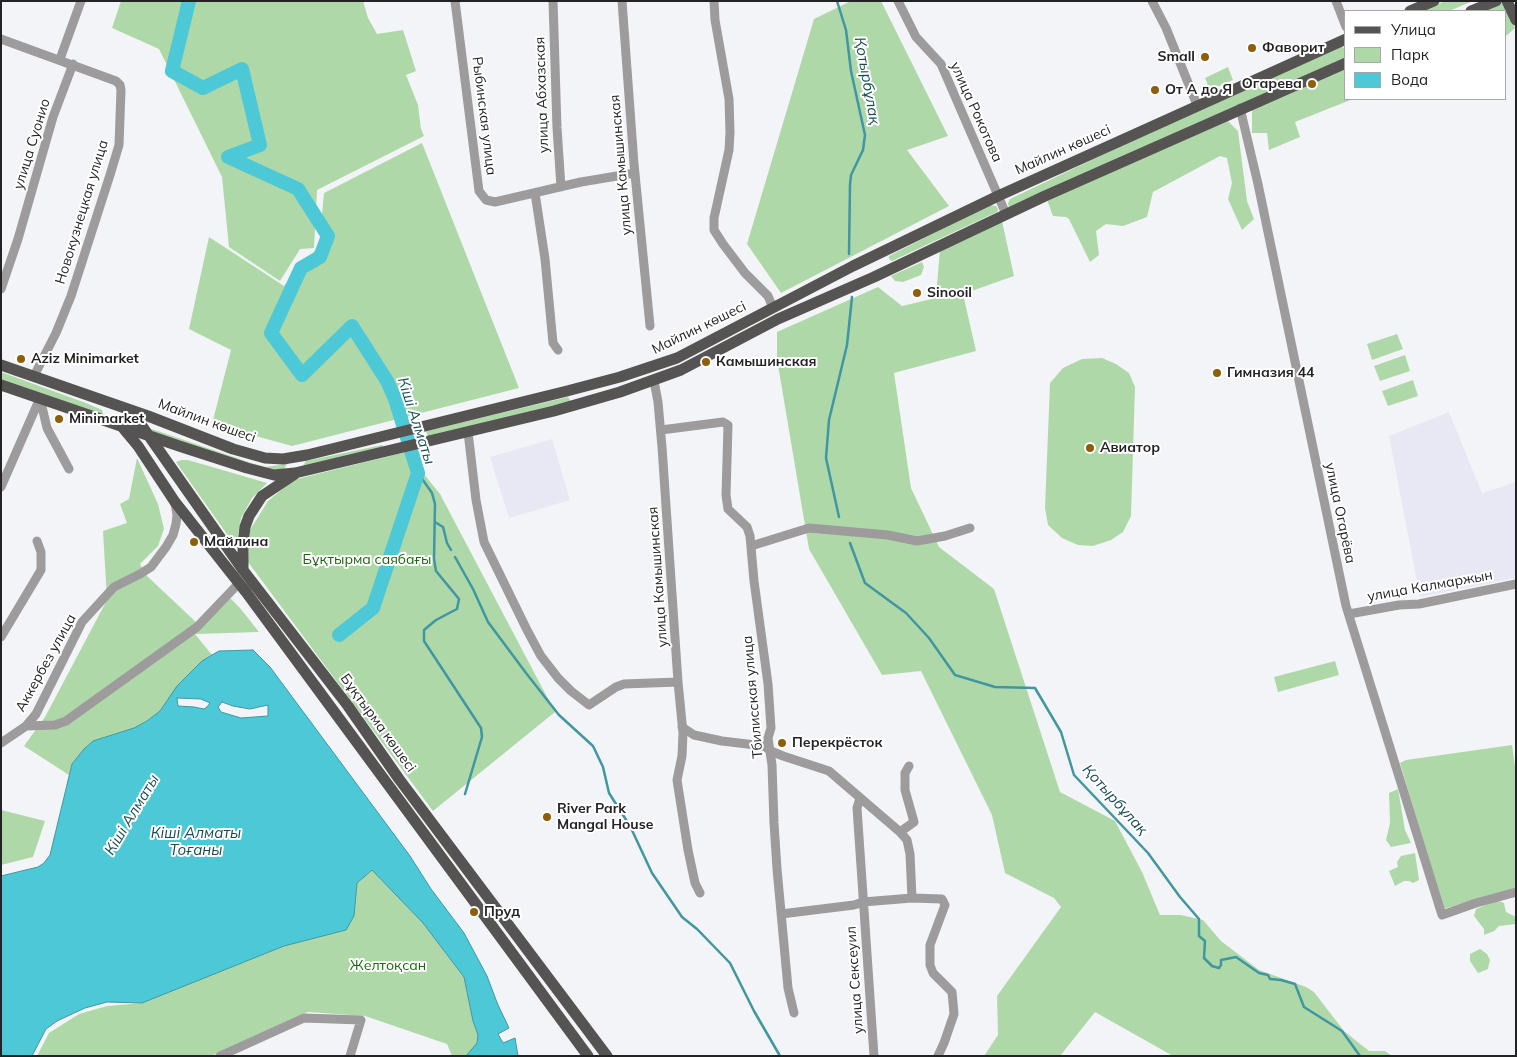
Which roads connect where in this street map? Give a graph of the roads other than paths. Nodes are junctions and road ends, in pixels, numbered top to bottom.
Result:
1 (80, 1) edge
2 (455, 1) edge
3 (553, 1) edge
4 (622, 1) edge
5 (714, 1) edge
6 (1152, 1) edge
7 (1336, 1) edge
8 (1434, 1) edge
9 (1496, 1) edge
10 (1507, 1) edge
11 (901, 2) edge
12 (1412, 10) edge
13 (1474, 10) edge
14 (1516, 20) edge
15 (1344, 22) edge
16 (1, 39) edge
17 (1344, 40) edge
18 (60, 59) junction
19 (73, 64) junction
20 (1344, 64) edge
21 (1197, 105) junction
22 (1240, 108) junction
23 (635, 173) junction
24 (561, 187) junction
25 (535, 193) junction
26 (998, 196) junction
27 (1006, 214) junction
28 (883, 251) junction
29 (895, 267) junction
30 (1, 289) edge
31 (773, 308) junction
32 (650, 326) dead end
33 (558, 350) dead end
34 (1, 365) edge
35 (34, 376) junction
36 (654, 381) junction
37 (1, 385) edge
38 (40, 398) junction
39 (125, 408) junction
40 (122, 427) junction
41 (183, 429) junction
42 (661, 430) junction
43 (468, 432) junction
44 (147, 436) junction
45 (157, 443) junction
46 (150, 464) junction
47 (69, 469) dead end
48 (295, 473) junction
49 (4, 474) edge
50 (1, 487) edge
51 (175, 502) junction
52 (970, 528) dead end
53 (37, 541) dead end
54 (751, 546) junction
55 (243, 570) junction
56 (239, 583) junction
57 (1516, 584) edge
58 (1349, 614) junction
59 (1, 637) edge
60 (678, 682) junction
61 (26, 726) junction
62 (682, 727) junction
63 (1, 743) edge
64 (770, 751) junction
65 (909, 766) dead end
66 (860, 798) junction
67 (900, 832) junction
68 (1516, 892) edge
69 (700, 893) dead end
70 (912, 898) junction
71 (863, 902) junction
72 (781, 914) junction
73 (794, 1013) dead end
74 (220, 1056) edge
75 (350, 1056) edge
76 (588, 1056) edge
77 (607, 1056) edge
78 (874, 1056) edge
79 (938, 1056) edge

1 - 18 street
2 - 25 street, Рыбинская улица
3 - 24 street, улица Абхазская
4 - 23 street, улица Камышинская
5 - 31 street
6 - 21 street
7 - 15 street
8 - 12 main road
9 - 13 main road
10 - 14 main road
11 - 26 street, улица Рокотова
16 - 18 street, Новокузнецкая улица
17 - 21 main road, Майлин көшесі
18 - 19 street, Новокузнецкая улица
19 - 30 street, улица Суонио
19 - 35 street, Новокузнецкая улица
20 - 22 main road, Майлин көшесі
21 - 26 main road, Майлин көшесі
22 - 27 main road, Майлин көшесі
22 - 58 street, улица Огарёва
23 - 24 street, Рыбинская улица
23 - 32 street, улица Камышинская
24 - 25 street, Рыбинская улица
25 - 33 street
26 - 27 street, улица Рокотова
26 - 28 main road, Майлин көшесі
27 - 29 main road, Майлин көшесі
28 - 29 main road
28 - 31 main road, Майлин көшесі
29 - 36 main road, Майлин көшесі
31 - 41 main road, Майлин көшесі
34 - 35 main road, Майлин көшесі
35 - 39 main road, Майлин көшесі
36 - 42 street, улица Камышинская
36 - 43 main road, Майлин көшесі
37 - 38 main road, Майлин көшесі
38 - 40 main road, Майлин көшесі
38 - 47 street
38 - 49 street
39 - 41 main road, Майлин көшесі
39 - 44 main road
40 - 44 main road, Майлин көшесі
40 - 46 main road, Бұқтырма көшесі
41 - 45 main road
42 - 54 street, Тбилисская улица
42 - 60 street, улица Камышинская
43 - 48 main road, Майлин көшесі
43 - 60 street
44 - 45 main road, Майлин көшесі
45 - 46 main road
45 - 48 main road, Майлин көшесі
45 - 55 main road, Бұқтырма көшесі
46 - 51 main road, Бұқтырма көшесі
48 - 55 main road
49 - 50 street
51 - 56 main road, Бұқтырма көшесі
51 - 61 street, Аккербез улица
52 - 54 street
53 - 59 street
54 - 64 street, Тбилисская улица
55 - 77 main road, Бұқтырма көшесі
56 - 61 street
56 - 76 main road, Бұқтырма көшесі
57 - 58 street, улица Калмаржын
58 - 68 street, улица Огарёва
60 - 62 street, улица Камышинская
61 - 63 street, Аккербез улица
62 - 64 street
62 - 69 street, улица Камышинская
64 - 66 street
64 - 72 street, Тбилисская улица
65 - 67 street
66 - 67 street
66 - 71 street, улица Сексеуил
67 - 70 street
70 - 71 street, улица Сексеуил
70 - 79 street, улица Сексеуил
71 - 72 street, улица Сексеуил
71 - 78 street, улица Сексеуил
72 - 73 street, Тбилисская улица
74 - 75 street

